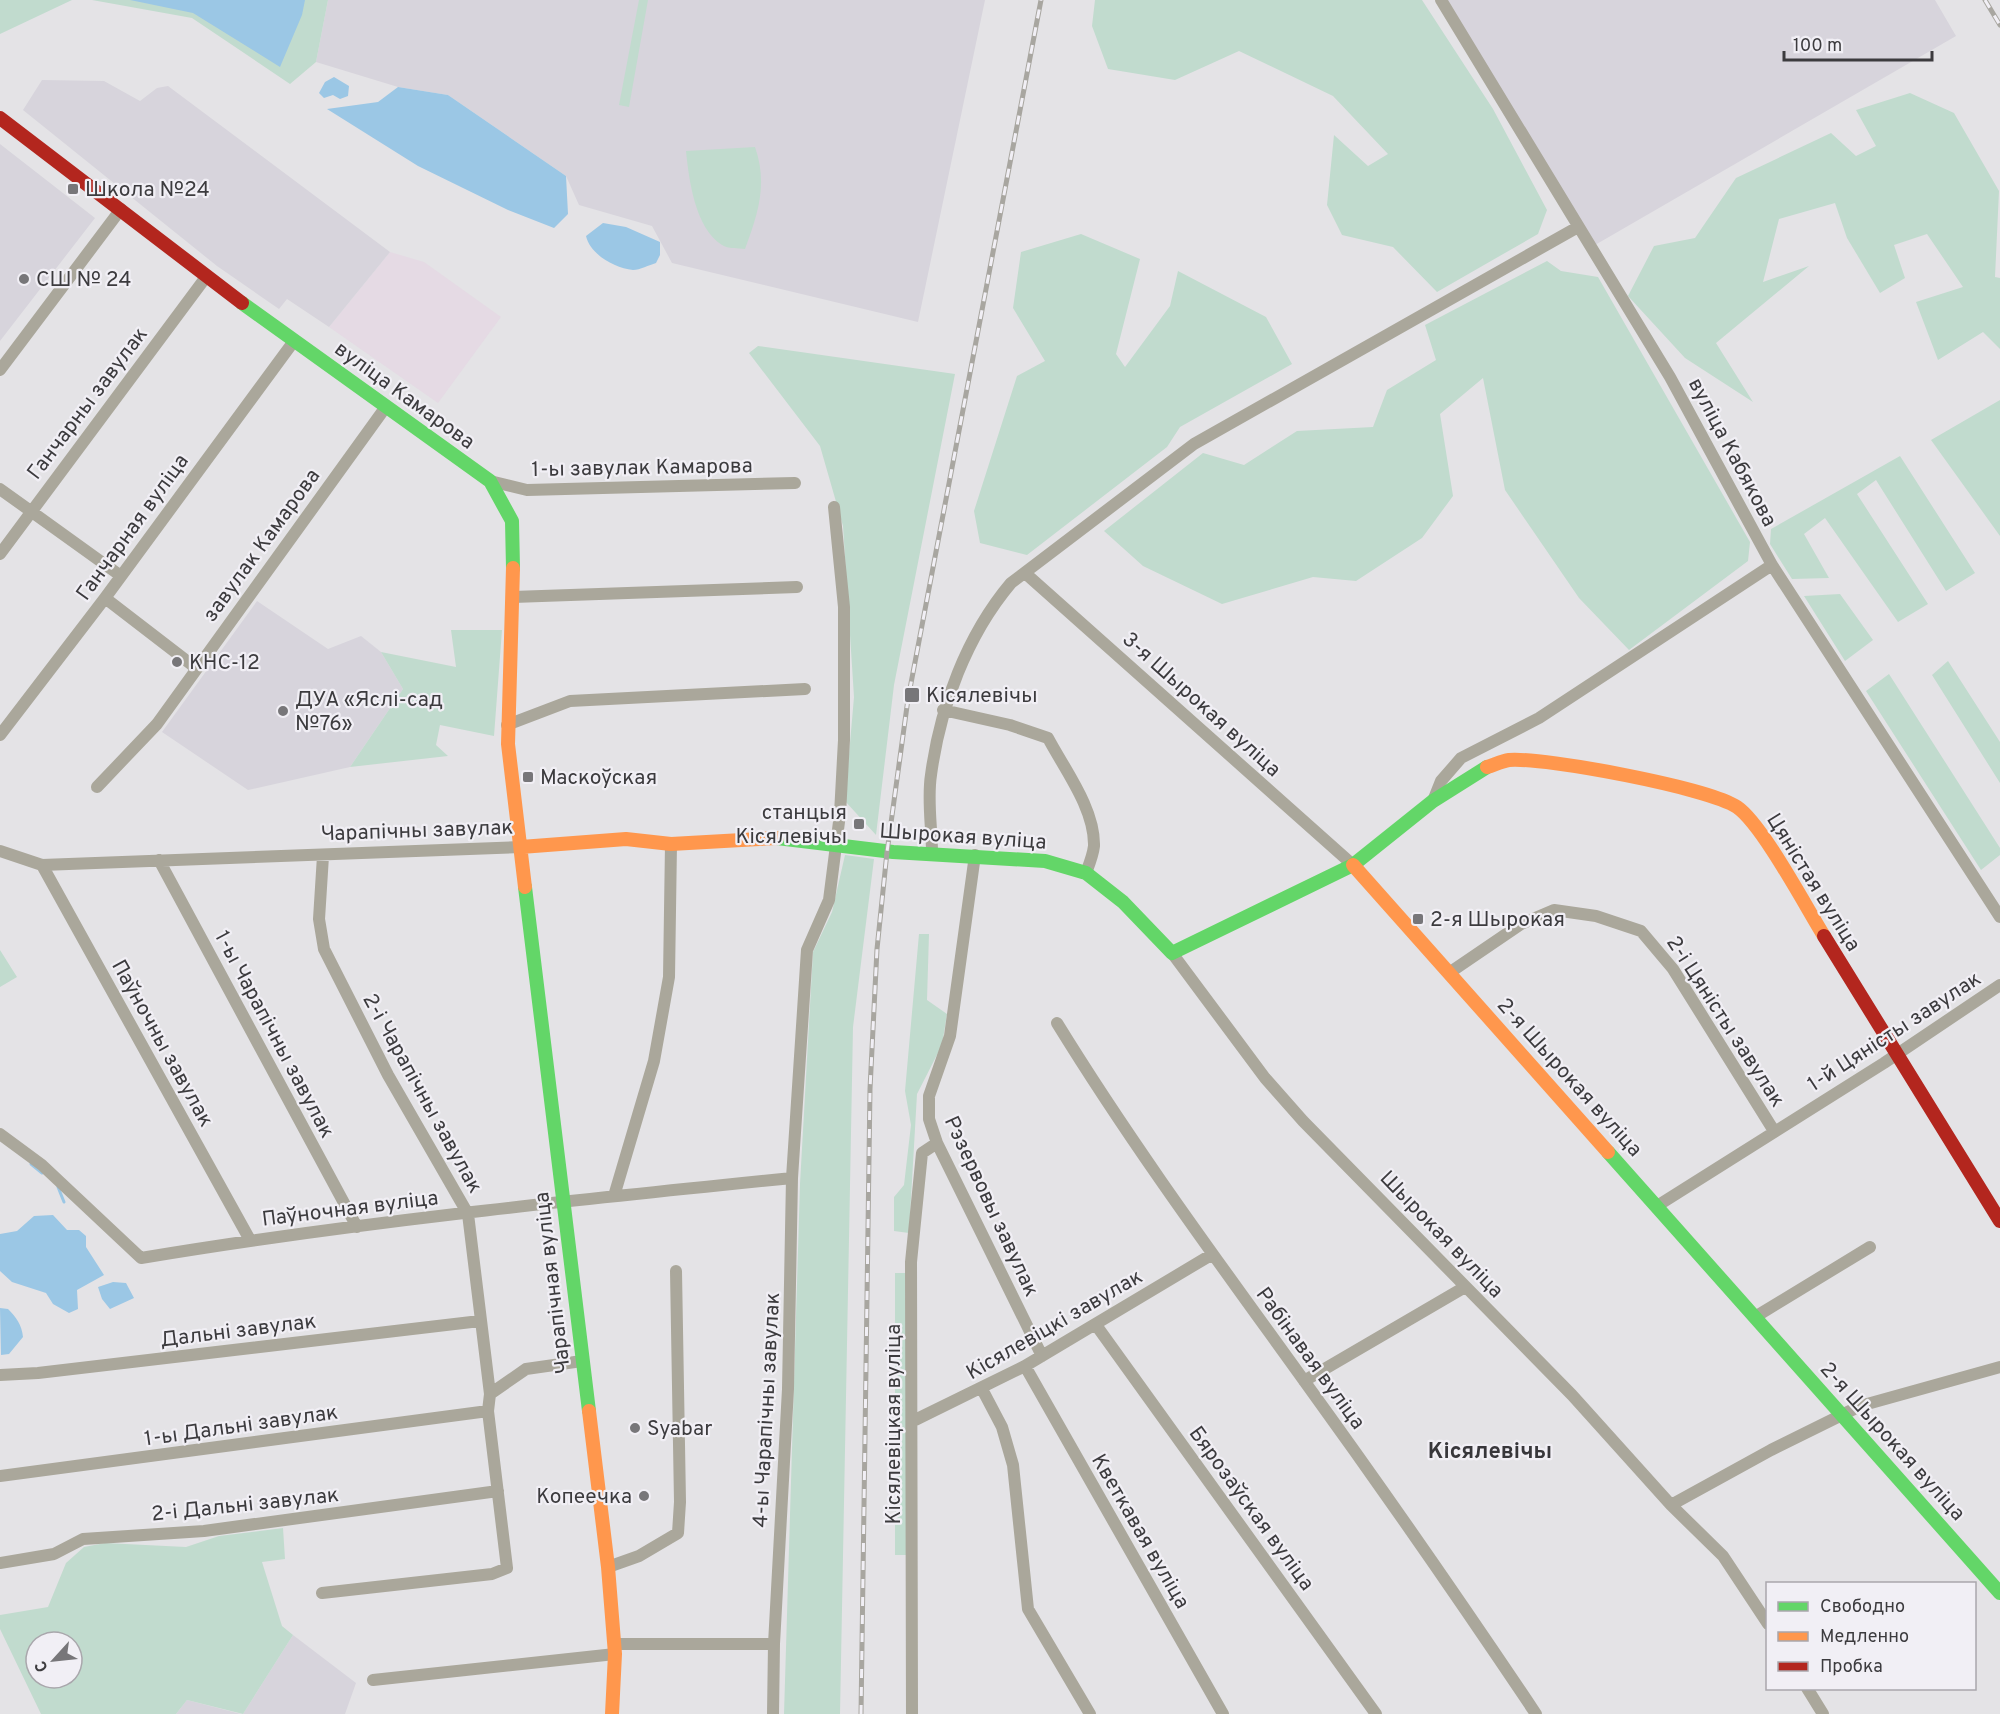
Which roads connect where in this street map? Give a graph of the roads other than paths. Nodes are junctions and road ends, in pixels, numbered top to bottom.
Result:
1 (1441, 0) edge
2 (0, 118) edge
3 (121, 209) junction
4 (1578, 227) junction
5 (206, 277) junction
6 (294, 341) junction
7 (0, 370) edge
8 (386, 408) junction
9 (490, 481) junction
10 (795, 483) dead end
11 (0, 489) edge
12 (834, 507) dead end
13 (31, 511) junction
14 (0, 554) edge
15 (1772, 565) junction
16 (1025, 573) junction
17 (121, 576) junction
18 (797, 588) dead end
19 (513, 597) junction
20 (105, 598) junction
21 (196, 668) junction
22 (806, 689) dead end
23 (944, 710) junction
24 (507, 725) junction
25 (0, 735) edge
26 (97, 787) dead end
27 (1433, 801) junction
28 (671, 844) junction
29 (836, 844) junction
30 (521, 847) junction
31 (0, 851) edge
32 (932, 853) junction
33 (975, 855) junction
34 (322, 856) junction
35 (159, 860) junction
36 (42, 865) junction
37 (1353, 865) junction
38 (1086, 873) junction
39 (2000, 917) edge
40 (1172, 953) junction
41 (1449, 973) junction
42 (2000, 985) edge
43 (1057, 1023) dead end
44 (1896, 1054) junction
45 (1774, 1131) junction
46 (0, 1134) edge
47 (937, 1143) junction
48 (792, 1178) junction
49 (614, 1196) junction
50 (564, 1202) junction
51 (1657, 1206) junction
52 (468, 1214) junction
53 (2000, 1221) edge
54 (357, 1227) junction
55 (250, 1240) junction
56 (1870, 1247) dead end
57 (1211, 1256) junction
58 (676, 1271) dead end
59 (1465, 1287) junction
60 (1755, 1317) junction
61 (480, 1321) junction
62 (1096, 1325) junction
63 (1042, 1356) junction
64 (582, 1361) junction
65 (1025, 1366) junction
66 (2000, 1367) edge
67 (0, 1375) edge
68 (1304, 1380) junction
69 (982, 1389) junction
70 (490, 1394) junction
71 (488, 1412) junction
72 (1844, 1416) junction
73 (913, 1421) junction
74 (0, 1476) edge
75 (498, 1491) junction
76 (1671, 1505) junction
77 (0, 1563) edge
78 (608, 1567) junction
79 (322, 1593) dead end
80 (2000, 1593) edge
81 (1766, 1622) edge
82 (774, 1644) junction
83 (614, 1649) junction
84 (374, 1680) dead end
85 (1808, 1690) edge
86 (612, 1714) edge
87 (773, 1714) edge
88 (912, 1714) edge
89 (1090, 1714) edge
90 (1223, 1714) edge
91 (1376, 1714) edge
92 (1536, 1714) edge
93 (1823, 1714) edge

1 - 4 street, вуліца Кабякова
2 - 3 street, вуліца Камарова
3 - 5 street, вуліца Камарова
3 - 7 street
4 - 15 street, вуліца Кабякова
4 - 16 street
5 - 6 street, вуліца Камарова
5 - 13 street, Ганчарны завулак
6 - 8 street, вуліца Камарова
6 - 17 street, Ганчарная вуліца
8 - 9 street, вуліца Камарова
8 - 21 street, завулак Камарова
9 - 10 street, 1-ы завулак Камарова
9 - 19 street, вуліца Камарова
11 - 13 street
12 - 29 street, 4-ы Чарапічны завулак
13 - 14 street, Ганчарны завулак
13 - 17 street
15 - 27 street
15 - 39 street, вуліца Кабякова
16 - 23 street
16 - 37 street, 3-я Шырокая вуліца
17 - 20 street, Ганчарная вуліца
18 - 19 street
19 - 24 street, вуліца Камарова
20 - 21 street
20 - 25 street, Ганчарная вуліца
21 - 26 street, завулак Камарова
22 - 24 street
23 - 32 street
23 - 38 street
24 - 30 street, вуліца Камарова
27 - 37 street, Цяністая вуліца
27 - 44 street, Цяністая вуліца
28 - 29 street, Чарапічны завулак
28 - 30 street, Чарапічны завулак
28 - 49 street
29 - 32 street, Шырокая вуліца
29 - 48 street, 4-ы Чарапічны завулак
30 - 34 street, Чарапічны завулак
30 - 50 street, Чарапічная вуліца
31 - 36 street, Чарапічны завулак
32 - 33 street, Шырокая вуліца
33 - 38 street, Шырокая вуліца
33 - 47 street, Рэзервовы завулак
34 - 35 street, Чарапічны завулак
34 - 52 street, 2-і Чарапічны завулак
35 - 36 street, Чарапічны завулак
35 - 54 street, 1-ы Чарапічны завулак
36 - 55 street, Паўночны завулак
37 - 40 street, Цяністая вуліца
37 - 41 street, 2-я Шырокая вуліца
38 - 40 street, Шырокая вуліца
40 - 59 street, Шырокая вуліца
41 - 45 street, 2-і Цяністы завулак
41 - 51 street, 2-я Шырокая вуліца
42 - 44 street, 1-й Цяністы завулак
43 - 57 street, Рабінавая вуліца
44 - 45 street, 1-й Цяністы завулак
44 - 53 street, Цяністая вуліца
45 - 51 street, 1-й Цяністы завулак
46 - 55 street, Паўночная вуліца
47 - 63 street, Рэзервовы завулак
47 - 73 street, Кісялевіцкая вуліца
48 - 49 street
48 - 82 street, 4-ы Чарапічны завулак
49 - 50 street
50 - 52 street, Паўночная вуліца
50 - 64 street, Чарапічная вуліца
51 - 60 street, 2-я Шырокая вуліца
52 - 54 street, Паўночная вуліца
52 - 61 street, 2-і Чарапічны завулак
54 - 55 street, Паўночная вуліца
56 - 60 street
57 - 62 street, Кісялевіцкі завулак
57 - 68 street, Рабінавая вуліца
58 - 78 street
59 - 68 street
59 - 76 street, Шырокая вуліца
60 - 72 street, 2-я Шырокая вуліца
61 - 67 street, Дальні завулак
61 - 70 street, 2-і Чарапічны завулак
62 - 63 street, Кісялевіцкі завулак
62 - 91 street, Бярозаўская вуліца
63 - 65 street, Кісялевіцкі завулак
64 - 70 street
64 - 78 street, Чарапічная вуліца
65 - 69 street, Кісялевіцкі завулак
65 - 90 street, Кветкавая вуліца
66 - 72 street
68 - 92 street, Рабінавая вуліца
69 - 73 street, Кісялевіцкі завулак
69 - 89 street
70 - 71 street, 2-і Чарапічны завулак
71 - 74 street, 1-ы Дальні завулак
71 - 75 street, 2-і Чарапічны завулак
72 - 76 street
72 - 80 street, 2-я Шырокая вуліца
73 - 88 street, Кісялевіцкая вуліца
75 - 77 street, 2-і Дальні завулак
75 - 79 street, 2-і Чарапічны завулак
76 - 81 street, Шырокая вуліца
78 - 83 street, Чарапічная вуліца
82 - 83 street
82 - 87 street, 4-ы Чарапічны завулак
83 - 84 street
83 - 86 street, Чарапічная вуліца
85 - 93 street

